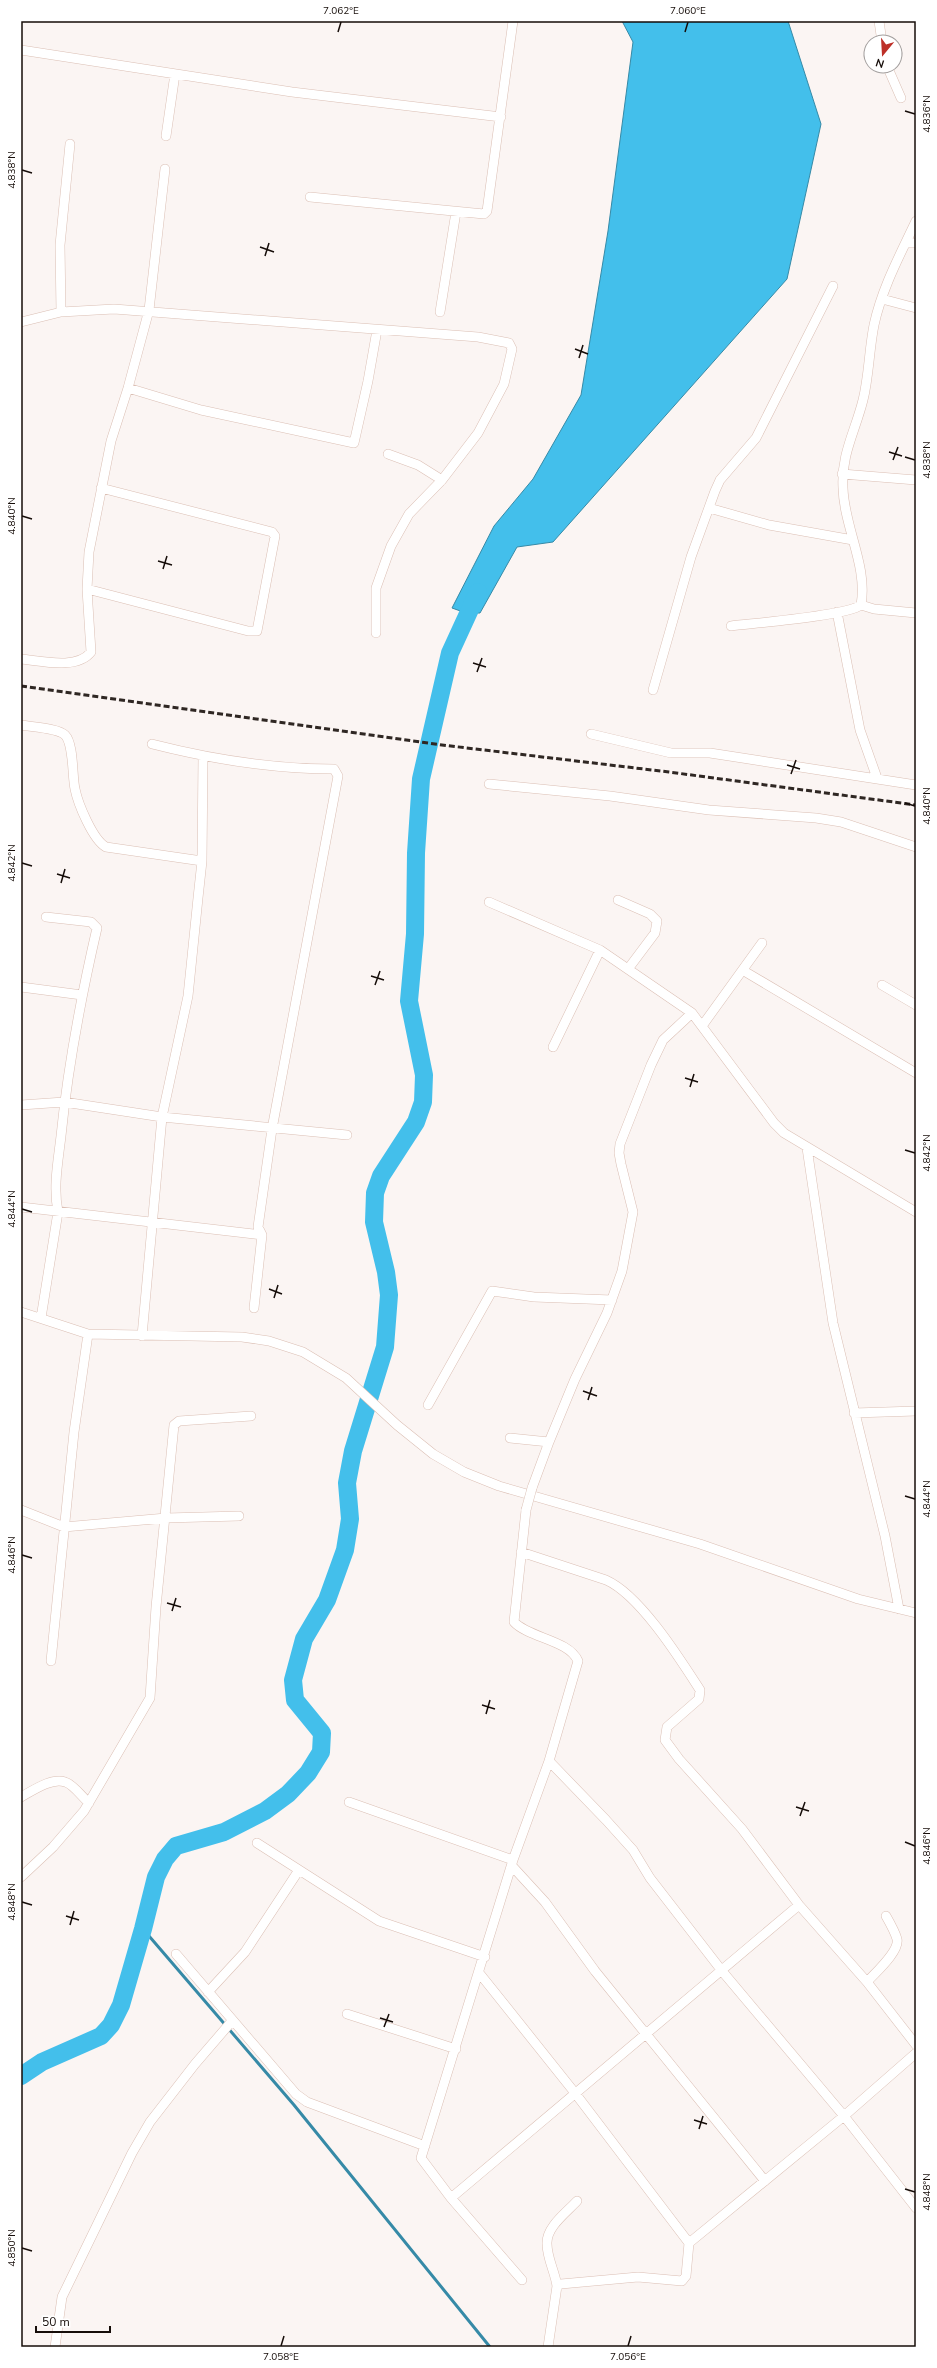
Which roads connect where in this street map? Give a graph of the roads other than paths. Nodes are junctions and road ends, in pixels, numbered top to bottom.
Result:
1 (513, 21) edge
2 (879, 21) edge
3 (881, 34) edge
4 (21, 50) edge
5 (176, 74) junction
6 (890, 74) edge
7 (901, 98) dead end
8 (501, 117) junction
9 (166, 136) dead end
10 (70, 144) dead end
11 (165, 170) dead end
12 (310, 197) dead end
13 (456, 212) junction
14 (916, 221) edge
15 (906, 243) junction
16 (916, 243) edge
17 (833, 286) dead end
18 (882, 299) junction
19 (916, 308) edge
20 (149, 310) junction
21 (61, 312) junction
22 (440, 312) dead end
23 (21, 322) edge
24 (377, 330) junction
25 (128, 388) junction
26 (388, 454) dead end
27 (842, 474) junction
28 (442, 480) junction
29 (916, 480) edge
30 (101, 488) junction
31 (709, 508) junction
32 (852, 540) junction
33 (87, 589) junction
34 (861, 605) junction
35 (837, 612) junction
36 (916, 613) edge
37 (731, 626) dead end
38 (376, 633) dead end
39 (21, 660) edge
40 (653, 690) dead end
41 (21, 726) edge
42 (591, 734) dead end
43 (152, 744) dead end
44 (203, 757) junction
45 (877, 778) junction
46 (488, 784) dead end
47 (916, 785) edge
48 (916, 847) edge
49 (202, 861) junction
50 (618, 900) dead end
51 (489, 902) dead end
52 (46, 917) dead end
53 (762, 943) dead end
54 (600, 950) junction
55 (628, 969) junction
56 (744, 971) junction
57 (882, 985) dead end
58 (21, 987) edge
59 (82, 995) junction
60 (916, 1005) edge
61 (692, 1013) junction
62 (702, 1026) junction
63 (553, 1047) dead end
64 (916, 1073) edge
65 (64, 1102) junction
66 (21, 1105) edge
67 (162, 1117) junction
68 (272, 1129) junction
69 (348, 1136) dead end
70 (807, 1148) junction
71 (21, 1207) edge
72 (58, 1212) junction
73 (916, 1212) edge
74 (154, 1222) junction
75 (262, 1235) junction
76 (612, 1300) junction
77 (254, 1308) dead end
78 (21, 1312) edge
79 (41, 1318) junction
80 (88, 1334) junction
81 (142, 1336) junction
82 (428, 1406) dead end
83 (916, 1411) edge
84 (854, 1413) junction
85 (251, 1416) dead end
86 (510, 1438) dead end
87 (549, 1442) junction
88 (21, 1510) edge
89 (240, 1516) dead end
90 (166, 1518) junction
91 (64, 1527) junction
92 (521, 1552) junction
93 (899, 1608) junction
94 (916, 1613) edge
95 (51, 1661) dead end
96 (549, 1761) junction
97 (21, 1797) edge
98 (349, 1802) dead end
99 (89, 1803) junction
100 (257, 1843) dead end
101 (512, 1863) junction
102 (299, 1870) junction
103 (21, 1877) edge
104 (799, 1905) junction
105 (886, 1916) dead end
106 (176, 1954) dead end
107 (485, 1957) junction
108 (722, 1971) junction
109 (480, 1974) junction
110 (867, 1982) junction
111 (208, 1992) junction
112 (347, 2014) dead end
113 (229, 2024) junction
114 (647, 2034) junction
115 (916, 2045) edge
116 (456, 2049) junction
117 (916, 2052) edge
118 (576, 2093) junction
119 (844, 2116) junction
120 (425, 2146) junction
121 (765, 2181) junction
122 (451, 2198) junction
123 (577, 2201) dead end
124 (916, 2208) edge
125 (689, 2242) junction
126 (522, 2280) dead end
127 (557, 2286) junction
128 (55, 2347) edge
129 (548, 2347) edge

1 - 8 street
2 - 3 street
4 - 5 street
5 - 8 street
5 - 9 street
6 - 7 street
8 - 13 street
10 - 21 street
11 - 20 street
12 - 13 street
13 - 22 street
14 - 15 street
15 - 16 street
15 - 18 street
17 - 31 street
18 - 19 street
18 - 27 street
20 - 21 street
20 - 24 street
20 - 25 street
21 - 23 street
24 - 25 street
24 - 28 street
25 - 30 street
26 - 28 street
27 - 29 street
27 - 32 street
28 - 38 street
30 - 33 street
30 - 33 street
31 - 32 street
31 - 40 street
32 - 34 street
33 - 39 street
34 - 35 street
34 - 36 street
35 - 37 street
35 - 45 street
41 - 49 street
42 - 45 street
43 - 44 street
44 - 49 street
44 - 68 street
45 - 47 street
46 - 48 street
49 - 67 street
50 - 55 street
51 - 54 street
52 - 59 street
53 - 56 street
54 - 55 street
54 - 63 street
55 - 61 street
56 - 62 street
56 - 64 street
57 - 60 street
58 - 59 street
59 - 65 street
61 - 62 street
61 - 76 street
62 - 70 street
65 - 66 street
65 - 67 street
65 - 72 street
67 - 68 street
67 - 74 street
68 - 69 street
68 - 75 street
70 - 73 street
70 - 84 street
71 - 72 street
72 - 74 street
72 - 79 street
74 - 75 street
74 - 81 street
75 - 77 street
76 - 82 street
76 - 87 street
78 - 79 street
79 - 80 street
80 - 81 street
80 - 91 street
81 - 93 street
83 - 84 street
84 - 93 street
85 - 90 street
86 - 87 street
87 - 92 street, bridge
88 - 91 street
89 - 90 street
90 - 91 street
90 - 99 street
91 - 95 street
92 - 96 street
92 - 104 street
93 - 94 street
96 - 101 street
96 - 108 street
97 - 99 street
98 - 101 street
99 - 103 street
100 - 102 street
101 - 107 street
101 - 114 street
102 - 107 street
102 - 111 street
104 - 108 street
104 - 110 street
105 - 110 street
106 - 111 street
107 - 109 street
108 - 114 street
108 - 119 street
109 - 116 street
109 - 118 street
110 - 115 street
111 - 113 street
112 - 116 street
113 - 120 street
113 - 128 street
114 - 118 street
114 - 121 street
116 - 120 street
117 - 119 street
118 - 122 street
118 - 125 street
119 - 121 street
119 - 124 street
120 - 122 street
121 - 125 street
122 - 126 street
123 - 127 street
125 - 127 street
127 - 129 street

